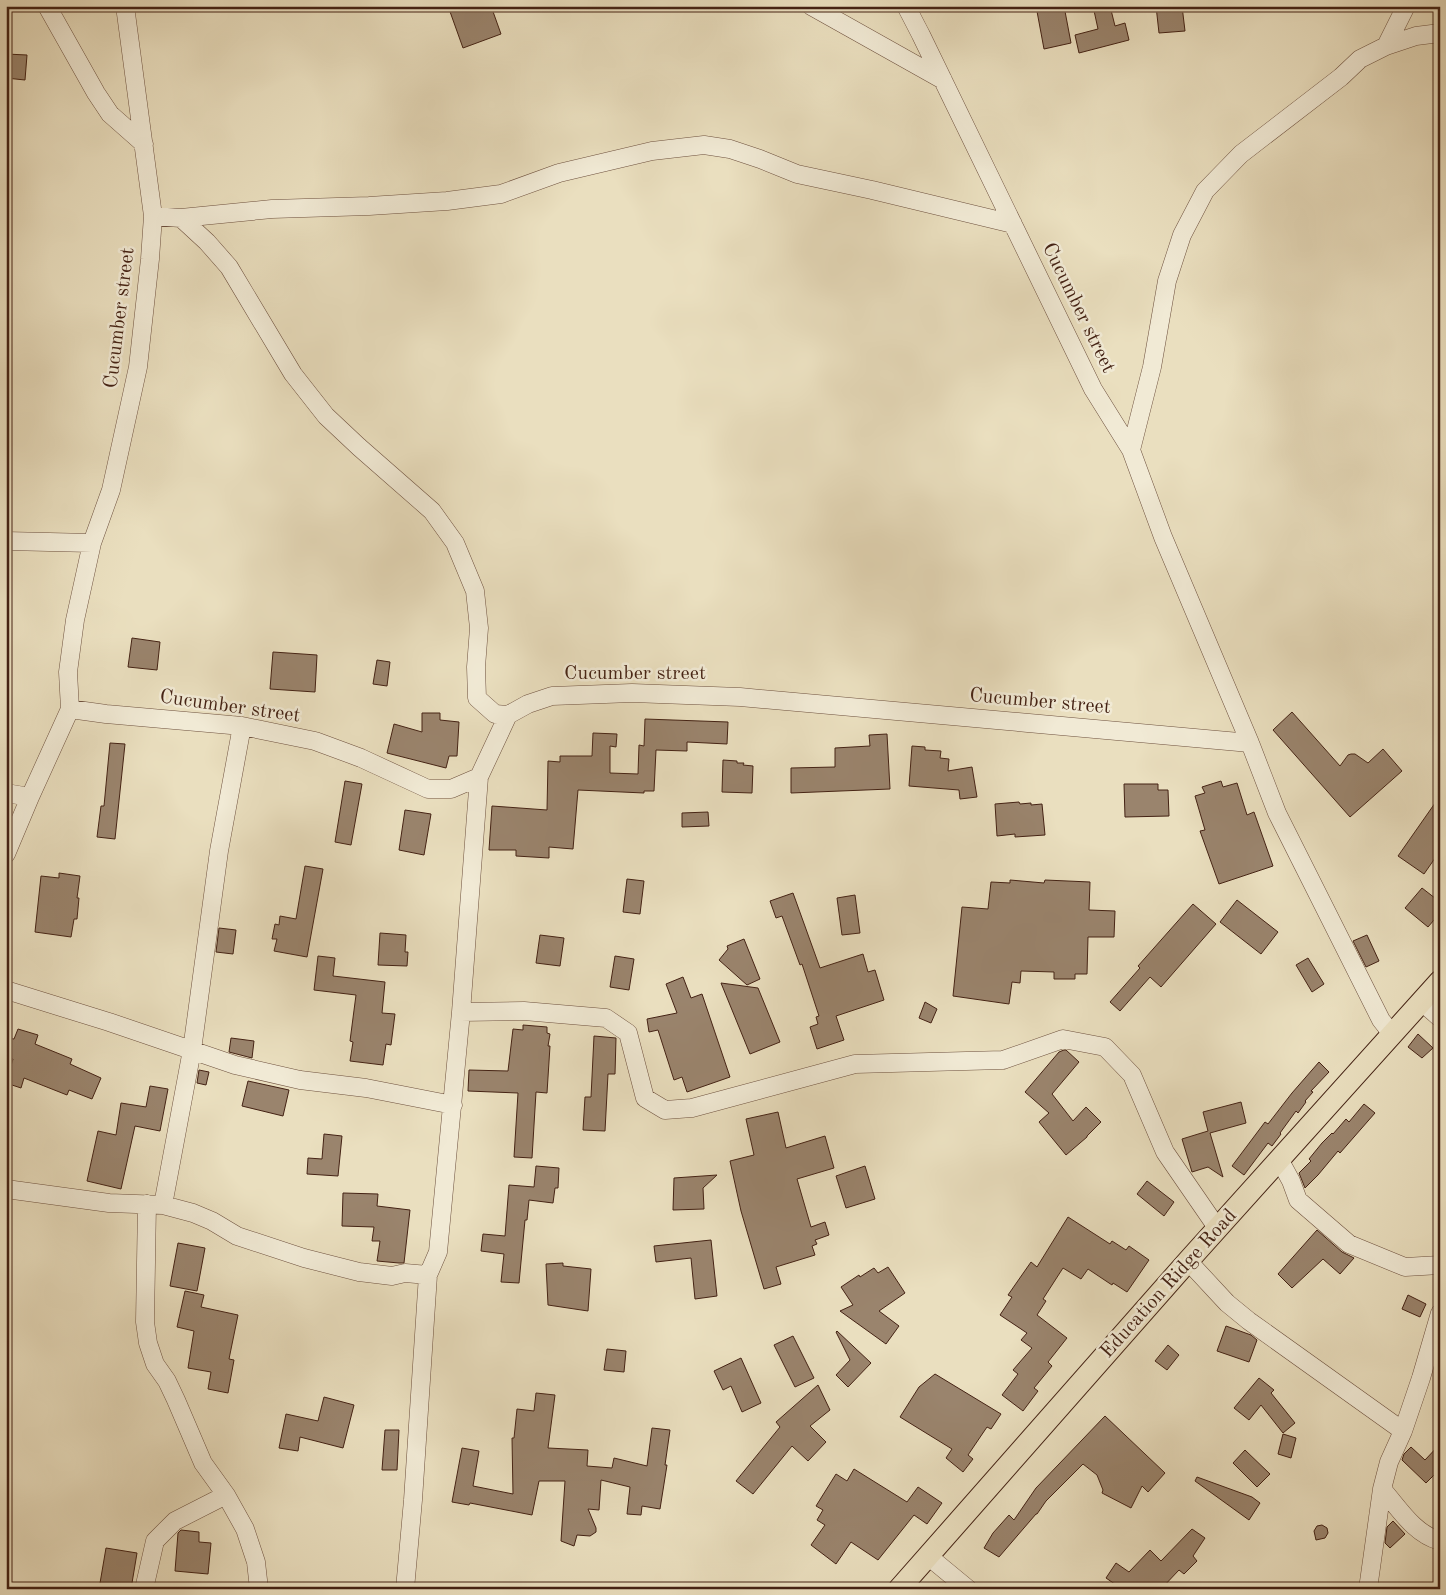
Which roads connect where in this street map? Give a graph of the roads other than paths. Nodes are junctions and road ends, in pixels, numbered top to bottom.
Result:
1 (47, 6) edge
2 (125, 6) edge
3 (811, 6) edge
4 (906, 6) edge
5 (1406, 6) edge
6 (1440, 33) edge
7 (1386, 46) junction
8 (943, 80) junction
9 (144, 144) junction
10 (152, 216) junction
11 (181, 218) junction
12 (1013, 224) junction
13 (1131, 450) junction
14 (6, 541) edge
15 (92, 543) junction
16 (70, 709) junction
17 (508, 715) junction
18 (242, 726) junction
19 (1250, 742) junction
20 (479, 777) junction
21 (6, 793) edge
22 (30, 797) junction
23 (6, 854) edge
24 (1440, 981) edge
25 (6, 990) edge
26 (1422, 1002) junction
27 (461, 1012) junction
28 (1440, 1018) edge
29 (1392, 1034) junction
30 (192, 1050) junction
31 (453, 1105) junction
32 (1280, 1160) junction
33 (6, 1189) edge
34 (155, 1204) junction
35 (1218, 1229) junction
36 (1188, 1261) junction
37 (1440, 1265) edge
38 (428, 1275) junction
39 (1440, 1313) edge
40 (1402, 1431) junction
41 (1382, 1489) junction
42 (226, 1495) junction
43 (1440, 1541) edge
44 (928, 1556) junction
45 (144, 1589) edge
46 (259, 1589) edge
47 (405, 1589) edge
48 (899, 1589) edge
49 (968, 1589) edge
50 (1368, 1589) edge

1 - 9 street
2 - 9 street, Cucumber street
3 - 8 street
4 - 8 street, Cucumber street
5 - 7 street
6 - 7 street
7 - 13 street
8 - 12 street, Cucumber street
9 - 10 street, Cucumber street
10 - 11 street
10 - 15 street, Cucumber street
11 - 12 street
11 - 17 street
12 - 13 street, Cucumber street
13 - 19 street, Cucumber street
14 - 15 street
15 - 16 street, Cucumber street
16 - 18 street, Cucumber street
16 - 22 street
17 - 19 street, Cucumber street
17 - 20 street
18 - 20 street, Cucumber street
18 - 30 street
19 - 29 street, Cucumber street
20 - 27 street
21 - 22 street
22 - 23 street
24 - 26 main road, Education Ridge Road
25 - 30 street
26 - 28 street
26 - 29 main road, Education Ridge Road
27 - 31 street
27 - 35 street
29 - 32 main road, Education Ridge Road
30 - 31 street
30 - 34 street
31 - 38 street
32 - 35 main road, Education Ridge Road
32 - 37 street
33 - 34 street
34 - 38 street
34 - 42 street
35 - 36 main road, Education Ridge Road
36 - 40 street
36 - 44 main road, Education Ridge Road
38 - 47 street
39 - 40 street
40 - 41 street
41 - 43 street
41 - 50 street
42 - 45 street
42 - 46 street
44 - 48 main road, Education Ridge Road
44 - 49 street

